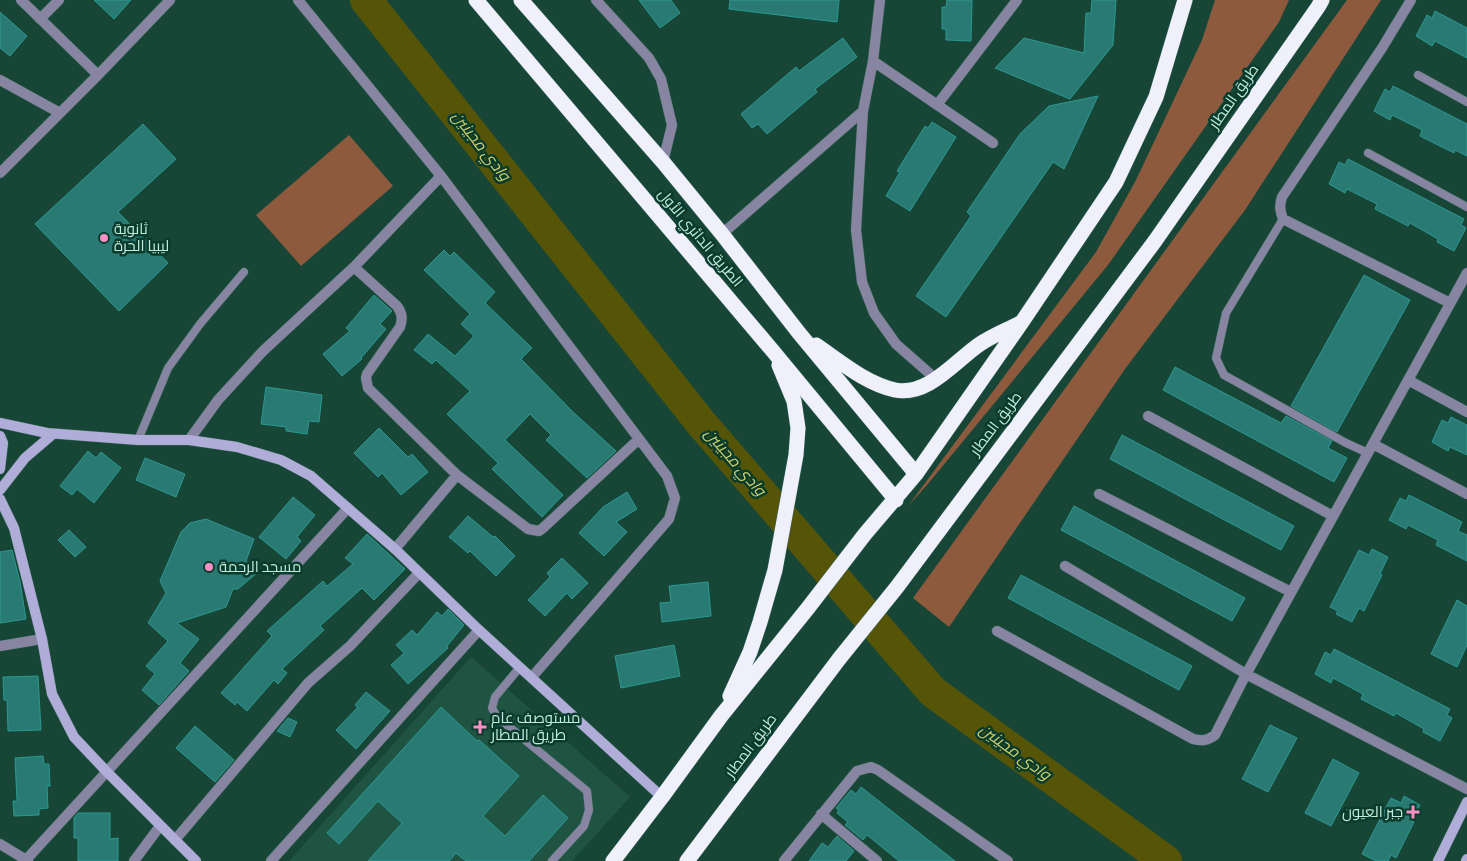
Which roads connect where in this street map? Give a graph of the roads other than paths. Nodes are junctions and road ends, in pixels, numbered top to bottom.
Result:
1 (21, 0) edge
2 (59, 0) edge
3 (170, 0) edge
4 (298, 0) edge
5 (476, 0) edge
6 (521, 0) edge
7 (596, 0) edge
8 (880, 0) edge
9 (1017, 0) edge
10 (1185, 0) edge
11 (1411, 0) edge
12 (1320, 2) edge
13 (40, 19) junction
14 (874, 60) junction
15 (98, 75) junction
16 (1418, 75) dead end
17 (0, 80) edge
18 (1467, 102) edge
19 (937, 105) junction
20 (863, 111) junction
21 (60, 113) junction
22 (993, 143) dead end
23 (1368, 153) dead end
24 (663, 162) junction
25 (0, 173) edge
26 (441, 176) junction
27 (1467, 207) edge
28 (1283, 219) junction
29 (722, 234) junction
30 (354, 266) junction
31 (244, 272) dead end
32 (1467, 273) edge
33 (1450, 303) junction
34 (1022, 322) junction
35 (799, 333) junction
36 (772, 350) junction
37 (936, 380) junction
38 (1408, 380) junction
39 (1467, 412) edge
40 (1148, 416) dead end
41 (0, 423) edge
42 (53, 434) junction
43 (0, 436) edge
44 (639, 439) junction
45 (138, 440) junction
46 (189, 440) junction
47 (1370, 448) junction
48 (0, 469) edge
49 (916, 474) junction
50 (457, 476) junction
51 (0, 490) edge
52 (1098, 494) dead end
53 (1467, 494) edge
54 (0, 499) edge
55 (896, 500) junction
56 (348, 508) junction
57 (1333, 516) junction
58 (395, 549) junction
59 (1065, 566) dead end
60 (420, 573) junction
61 (1291, 592) junction
62 (479, 630) junction
63 (996, 632) dead end
64 (42, 639) junction
65 (0, 646) edge
66 (520, 667) junction
67 (1246, 674) junction
68 (532, 677) junction
69 (721, 716) junction
70 (107, 772) junction
71 (1467, 789) edge
72 (662, 797) junction
73 (1467, 802) edge
74 (822, 814) junction
75 (160, 826) junction
76 (175, 840) junction
77 (0, 844) edge
78 (26, 860) edge
79 (134, 861) edge
80 (196, 861) edge
81 (271, 861) edge
82 (552, 861) edge
83 (613, 861) edge
84 (687, 861) edge
85 (784, 861) edge
86 (877, 861) edge
87 (1008, 861) edge
88 (1438, 861) edge

1 - 13 street
2 - 13 street
3 - 15 street
4 - 26 street
5 - 36 highway, الطريق الدائري الأول
6 - 24 highway, الطريق الدائري الأول
7 - 24 street
8 - 14 street
9 - 19 street
10 - 34 highway
11 - 28 street
12 - 84 highway, طريق المطار
13 - 15 street
14 - 19 street
14 - 20 street
15 - 21 street
16 - 18 lane
17 - 21 street
19 - 22 street
20 - 29 street
20 - 37 street
21 - 25 street
23 - 27 lane
24 - 29 highway, الطريق الدائري الأول
26 - 30 street
26 - 44 street
28 - 33 street
28 - 47 lane
29 - 35 highway, الطريق الدائري الأول
30 - 46 street
30 - 50 street
31 - 45 lane
32 - 33 street
33 - 38 street
34 - 37 highway
34 - 49 highway
35 - 37 highway
35 - 49 highway, الطريق الدائري الأول
36 - 55 highway, الطريق الدائري الأول
36 - 69 highway
38 - 39 street
38 - 47 street
40 - 57 street
41 - 42 street
42 - 45 street
42 - 51 street
43 - 48 street
44 - 50 street
44 - 68 street
45 - 46 street
46 - 56 street
47 - 53 street
47 - 57 street
49 - 55 highway
50 - 58 street
52 - 61 street
54 - 64 street
55 - 69 highway
56 - 58 street
56 - 70 street
57 - 61 street
58 - 60 street
59 - 67 street
60 - 62 street
60 - 76 street
61 - 67 street
62 - 66 street
62 - 81 street
63 - 67 street
64 - 65 street
64 - 70 street
66 - 68 street
66 - 82 lane
67 - 71 street
68 - 72 street
69 - 72 highway
70 - 75 street
70 - 78 street
72 - 83 highway
73 - 88 street
74 - 85 street
74 - 86 street
74 - 87 street
75 - 76 street
75 - 79 street
76 - 80 street
77 - 78 street

